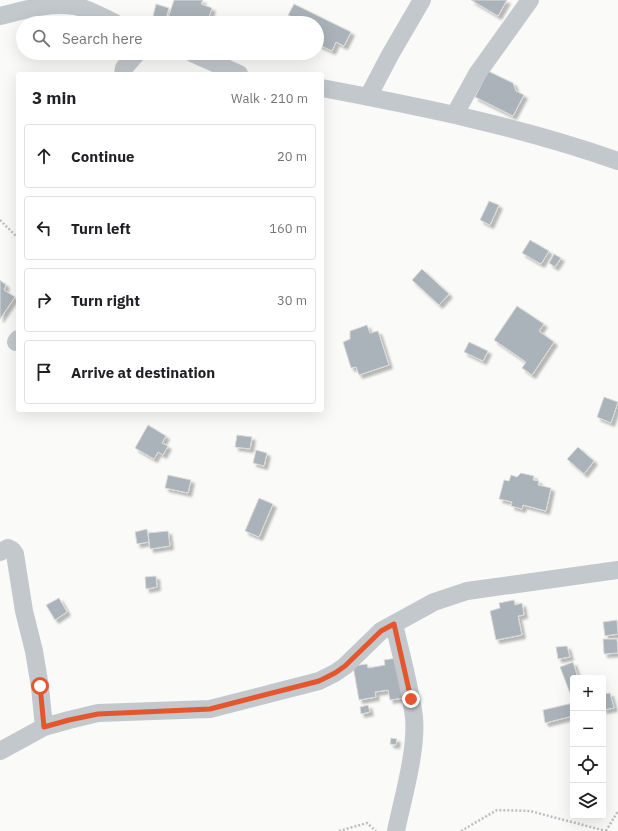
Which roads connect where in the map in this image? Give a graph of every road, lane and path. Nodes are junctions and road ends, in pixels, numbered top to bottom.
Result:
1 (422, 0) edge
2 (530, 0) edge
3 (0, 16) edge
4 (100, 16) edge
5 (131, 60) edge
6 (208, 60) edge
7 (123, 72) edge
8 (235, 72) edge
9 (324, 88) edge
10 (368, 97) junction
11 (455, 114) junction
12 (618, 161) edge
13 (0, 220) edge
14 (16, 236) edge
15 (0, 552) edge
16 (618, 570) edge
17 (394, 624) junction
18 (44, 727) junction
19 (0, 751) edge
20 (618, 811) edge
21 (339, 831) edge
22 (376, 831) edge
23 (396, 831) edge
24 (461, 831) edge
25 (606, 831) edge

1 - 10 street
2 - 11 street
3 - 4 street
5 - 7 street
6 - 8 street
9 - 10 street
10 - 11 street
11 - 12 street
13 - 14 path
15 - 18 street
16 - 17 street
17 - 18 street
17 - 23 street
18 - 19 street
20 - 25 path
21 - 22 path
24 - 25 path

